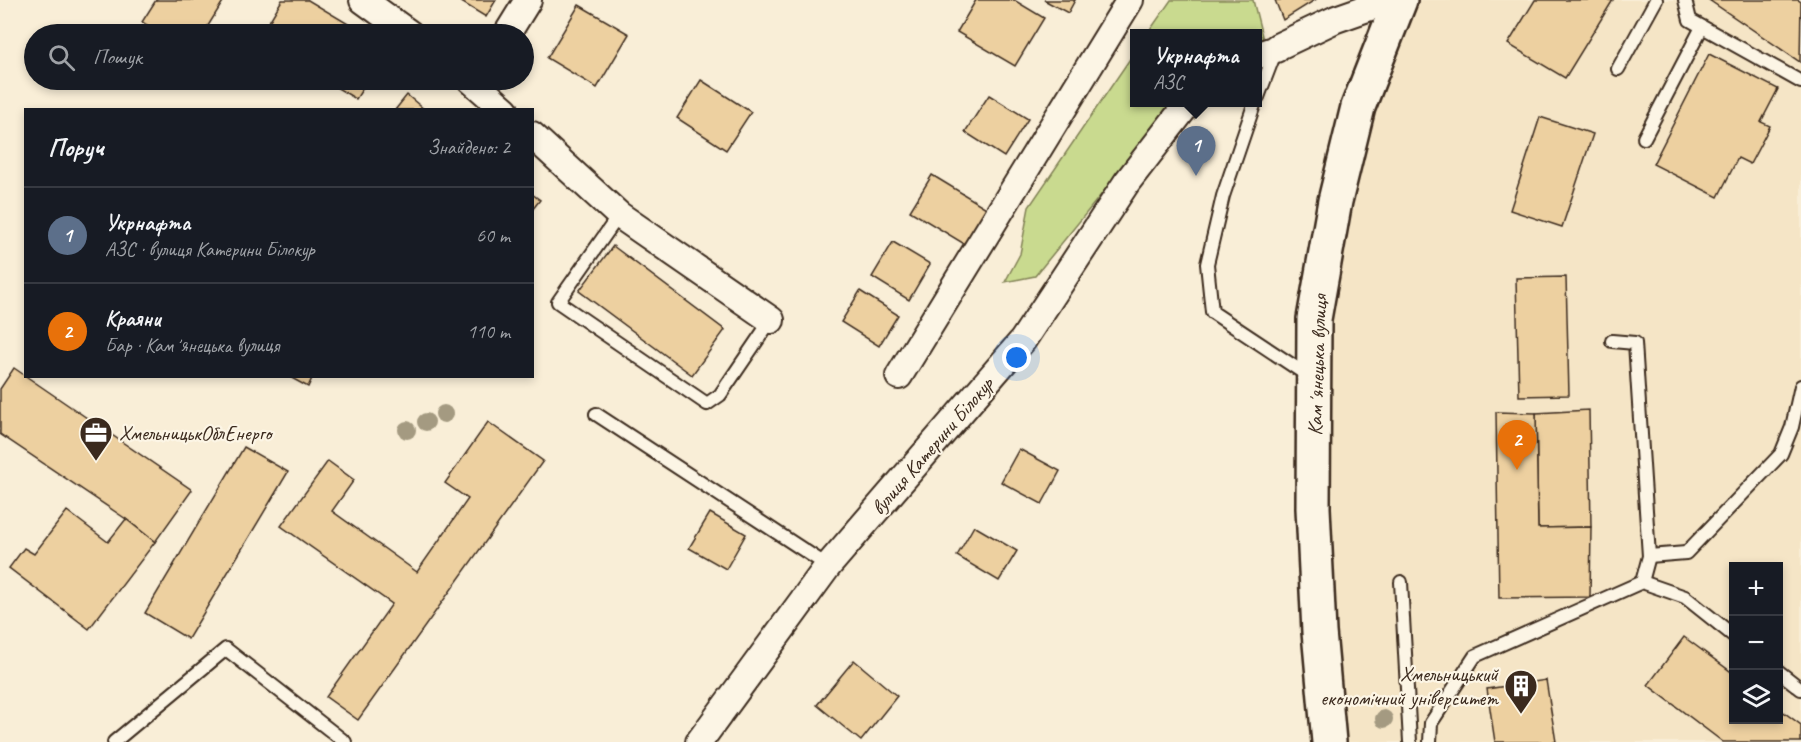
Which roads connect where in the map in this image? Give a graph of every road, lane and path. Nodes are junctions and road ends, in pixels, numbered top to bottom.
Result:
1 (363, 0) edge
2 (528, 0) edge
3 (1130, 0) edge
4 (1390, 0) edge
5 (1401, 0) edge
6 (1656, 0) edge
7 (1685, 0) edge
8 (396, 24) edge
9 (513, 24) edge
10 (1702, 27) junction
11 (1267, 52) edge
12 (1618, 69) dead end
13 (1262, 74) edge
14 (1801, 82) edge
15 (485, 90) edge
16 (1253, 107) edge
17 (503, 108) edge
18 (1184, 109) edge
19 (534, 137) edge
20 (1644, 138) dead end
21 (619, 215) junction
22 (771, 320) joint
23 (1612, 341) dead end
24 (899, 376) dead end
25 (1314, 379) junction
26 (1801, 386) edge
27 (596, 414) dead end
28 (1649, 556) junction
29 (828, 566) junction
30 (1401, 582) dead end
31 (1642, 582) junction
32 (1729, 632) edge
33 (1783, 674) edge
34 (1801, 689) edge
35 (126, 731) junction
36 (114, 742) edge
37 (133, 742) edge
38 (345, 742) edge
39 (699, 742) edge
40 (1329, 742) edge
41 (1410, 742) edge
42 (1430, 742) edge

1 - 8 street
2 - 9 street
3 - 24 street
4 - 11 street
5 - 25 main road, Камʼянецька вулиця
6 - 12 lane
7 - 10 lane
10 - 14 lane
10 - 20 lane
11 - 13 lane
15 - 17 street
16 - 25 lane
18 - 29 street, вулиця Катерини Білокур
19 - 21 street
21 - 22 street
21 - 22 lane
23 - 28 lane
25 - 40 main road, Камʼянецька вулиця
26 - 28 lane
27 - 29 lane
28 - 31 lane
29 - 39 street, вулиця Катерини Білокур
30 - 41 lane
31 - 32 lane
31 - 42 lane
33 - 34 lane
35 - 36 lane
35 - 37 lane
35 - 38 lane

